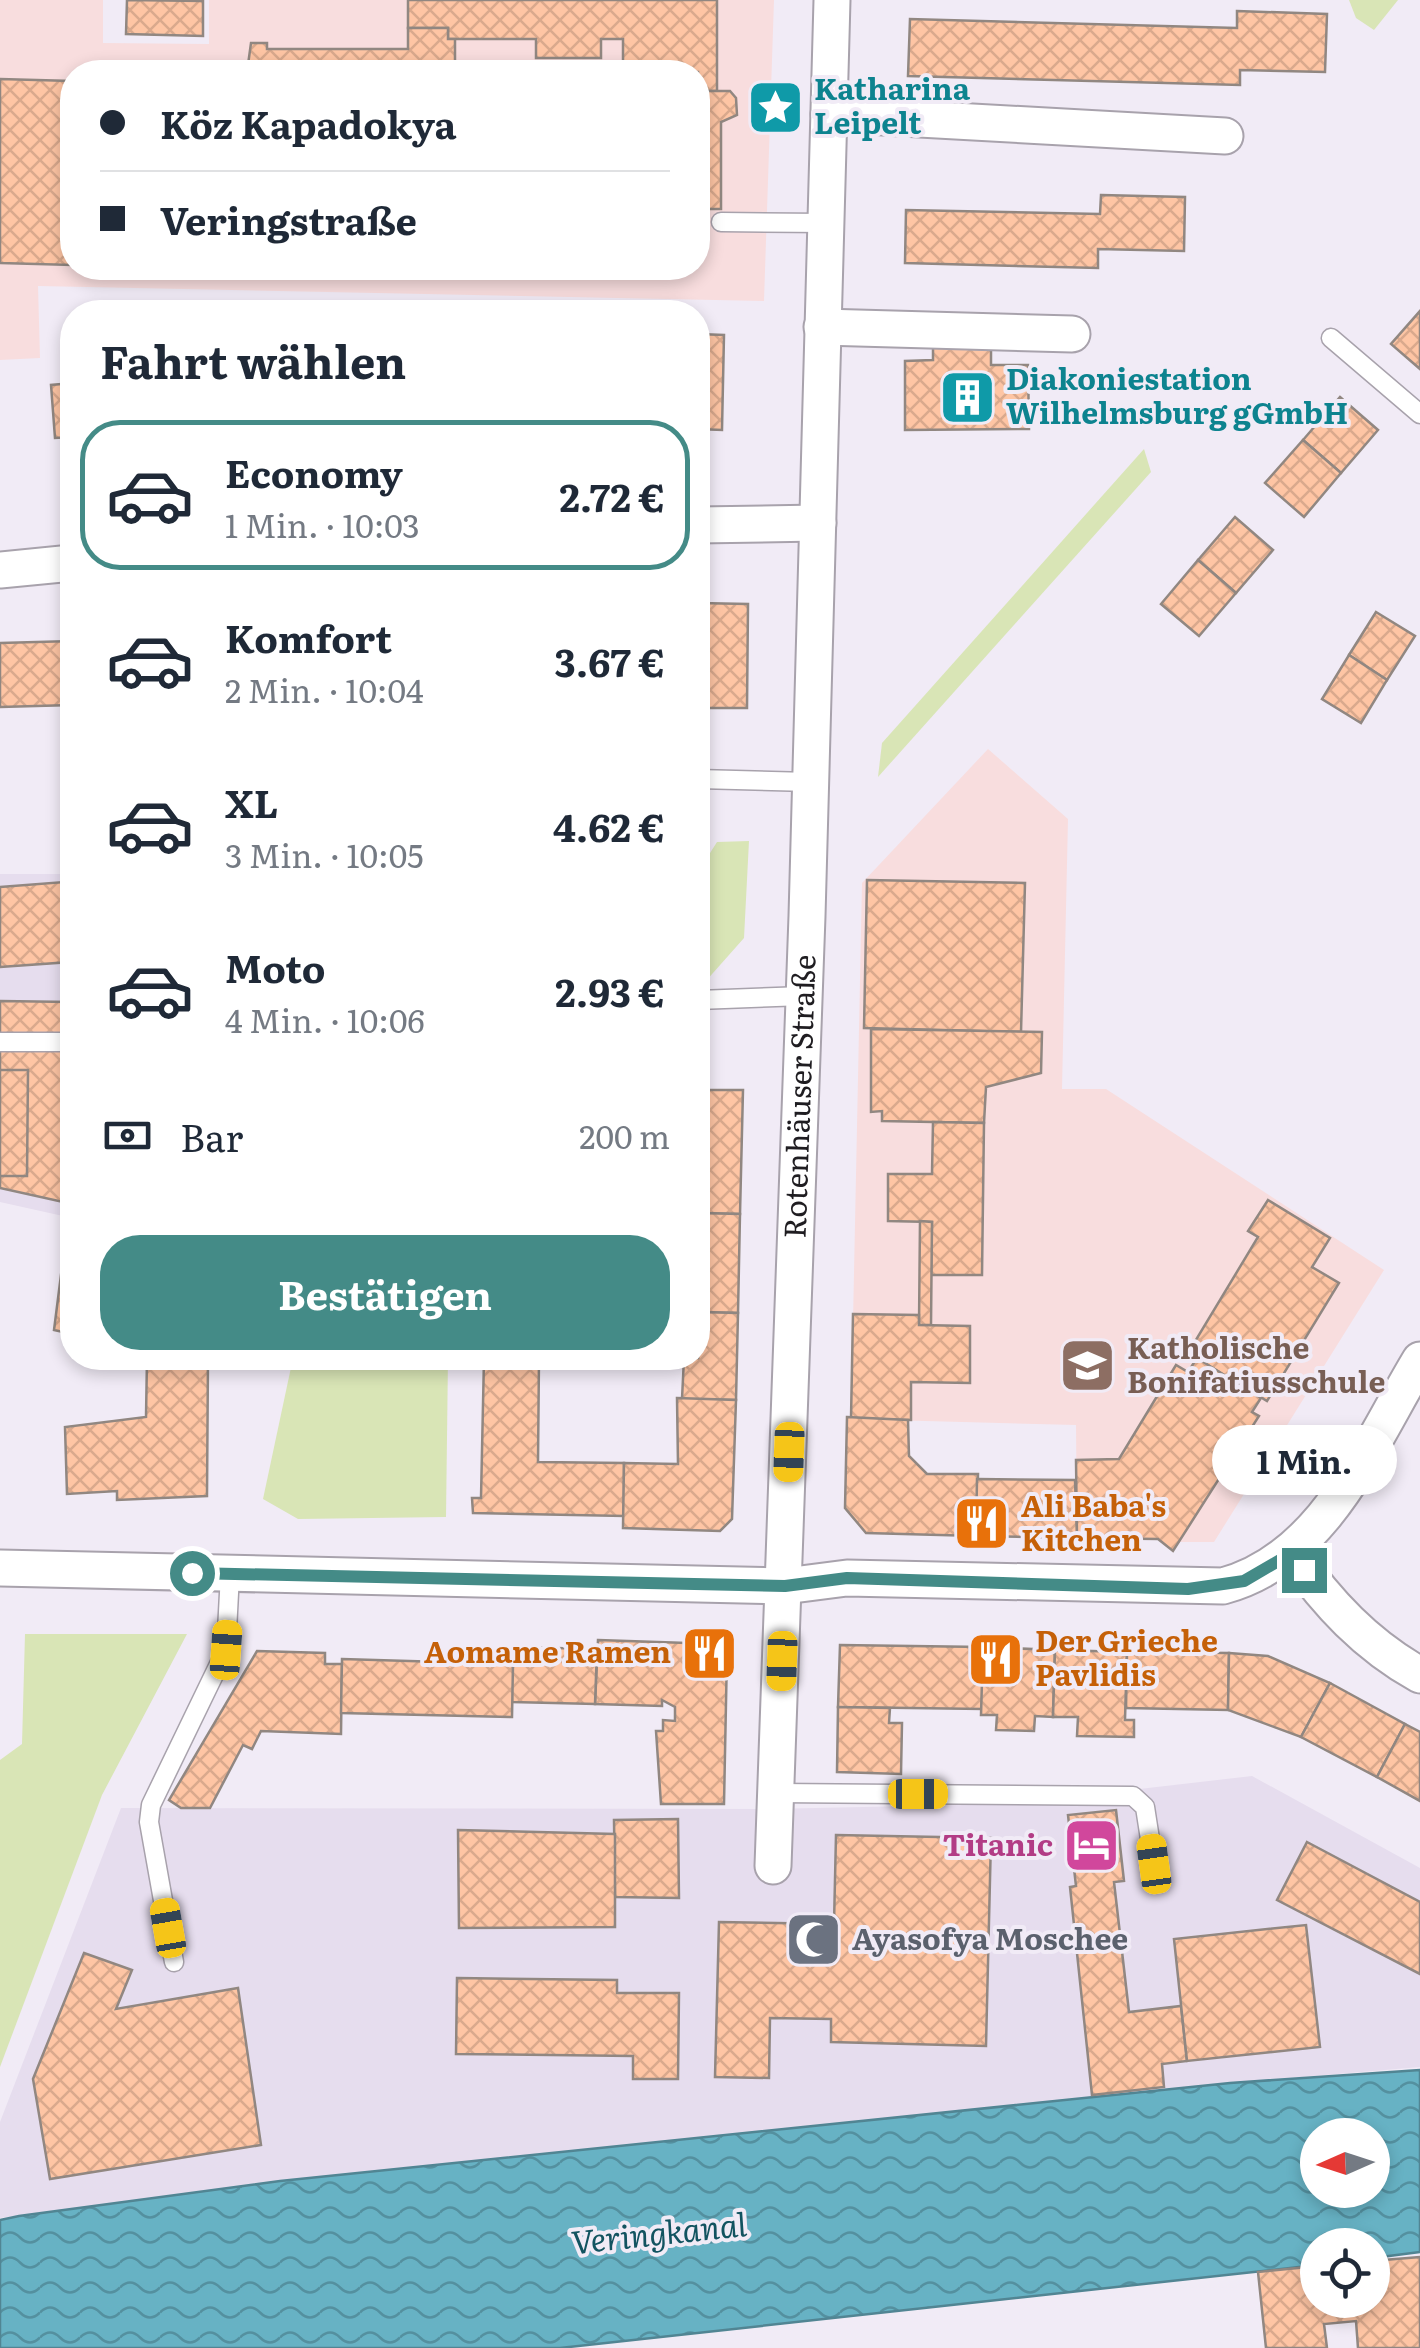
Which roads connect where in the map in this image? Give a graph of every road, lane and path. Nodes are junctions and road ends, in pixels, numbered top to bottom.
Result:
1 (832, 0) edge
2 (829, 114) junction
3 (1225, 136) dead end
4 (722, 222) dead end
5 (826, 222) junction
6 (822, 326) junction
7 (1072, 334) dead end
8 (1331, 338) dead end
9 (1420, 414) edge
10 (818, 523) junction
11 (710, 526) edge
12 (60, 564) edge
13 (0, 570) edge
14 (710, 779) edge
15 (810, 782) junction
16 (804, 996) junction
17 (710, 1000) edge
18 (0, 1042) edge
19 (60, 1042) edge
20 (1420, 1360) edge
21 (1292, 1553) junction
22 (0, 1568) edge
23 (230, 1574) junction
24 (785, 1586) junction
25 (1420, 1675) edge
26 (776, 1793) junction
27 (1154, 1864) dead end
28 (773, 1866) dead end
29 (174, 1962) dead end

1 - 2 street, Rotenhäuser Straße
2 - 3 street
2 - 5 street, Rotenhäuser Straße
4 - 5 lane
5 - 6 street, Rotenhäuser Straße
6 - 7 street
6 - 10 street, Rotenhäuser Straße
8 - 9 lane
10 - 11 street
10 - 15 street, Rotenhäuser Straße
12 - 13 street
14 - 15 lane
15 - 16 street, Rotenhäuser Straße
16 - 17 lane
16 - 24 street, Rotenhäuser Straße
18 - 19 lane
20 - 21 street
21 - 24 street
21 - 25 street
22 - 23 street
23 - 24 street
23 - 29 lane
24 - 26 street, Rotenhäuser Straße
26 - 27 lane
26 - 28 street, Rotenhäuser Straße

